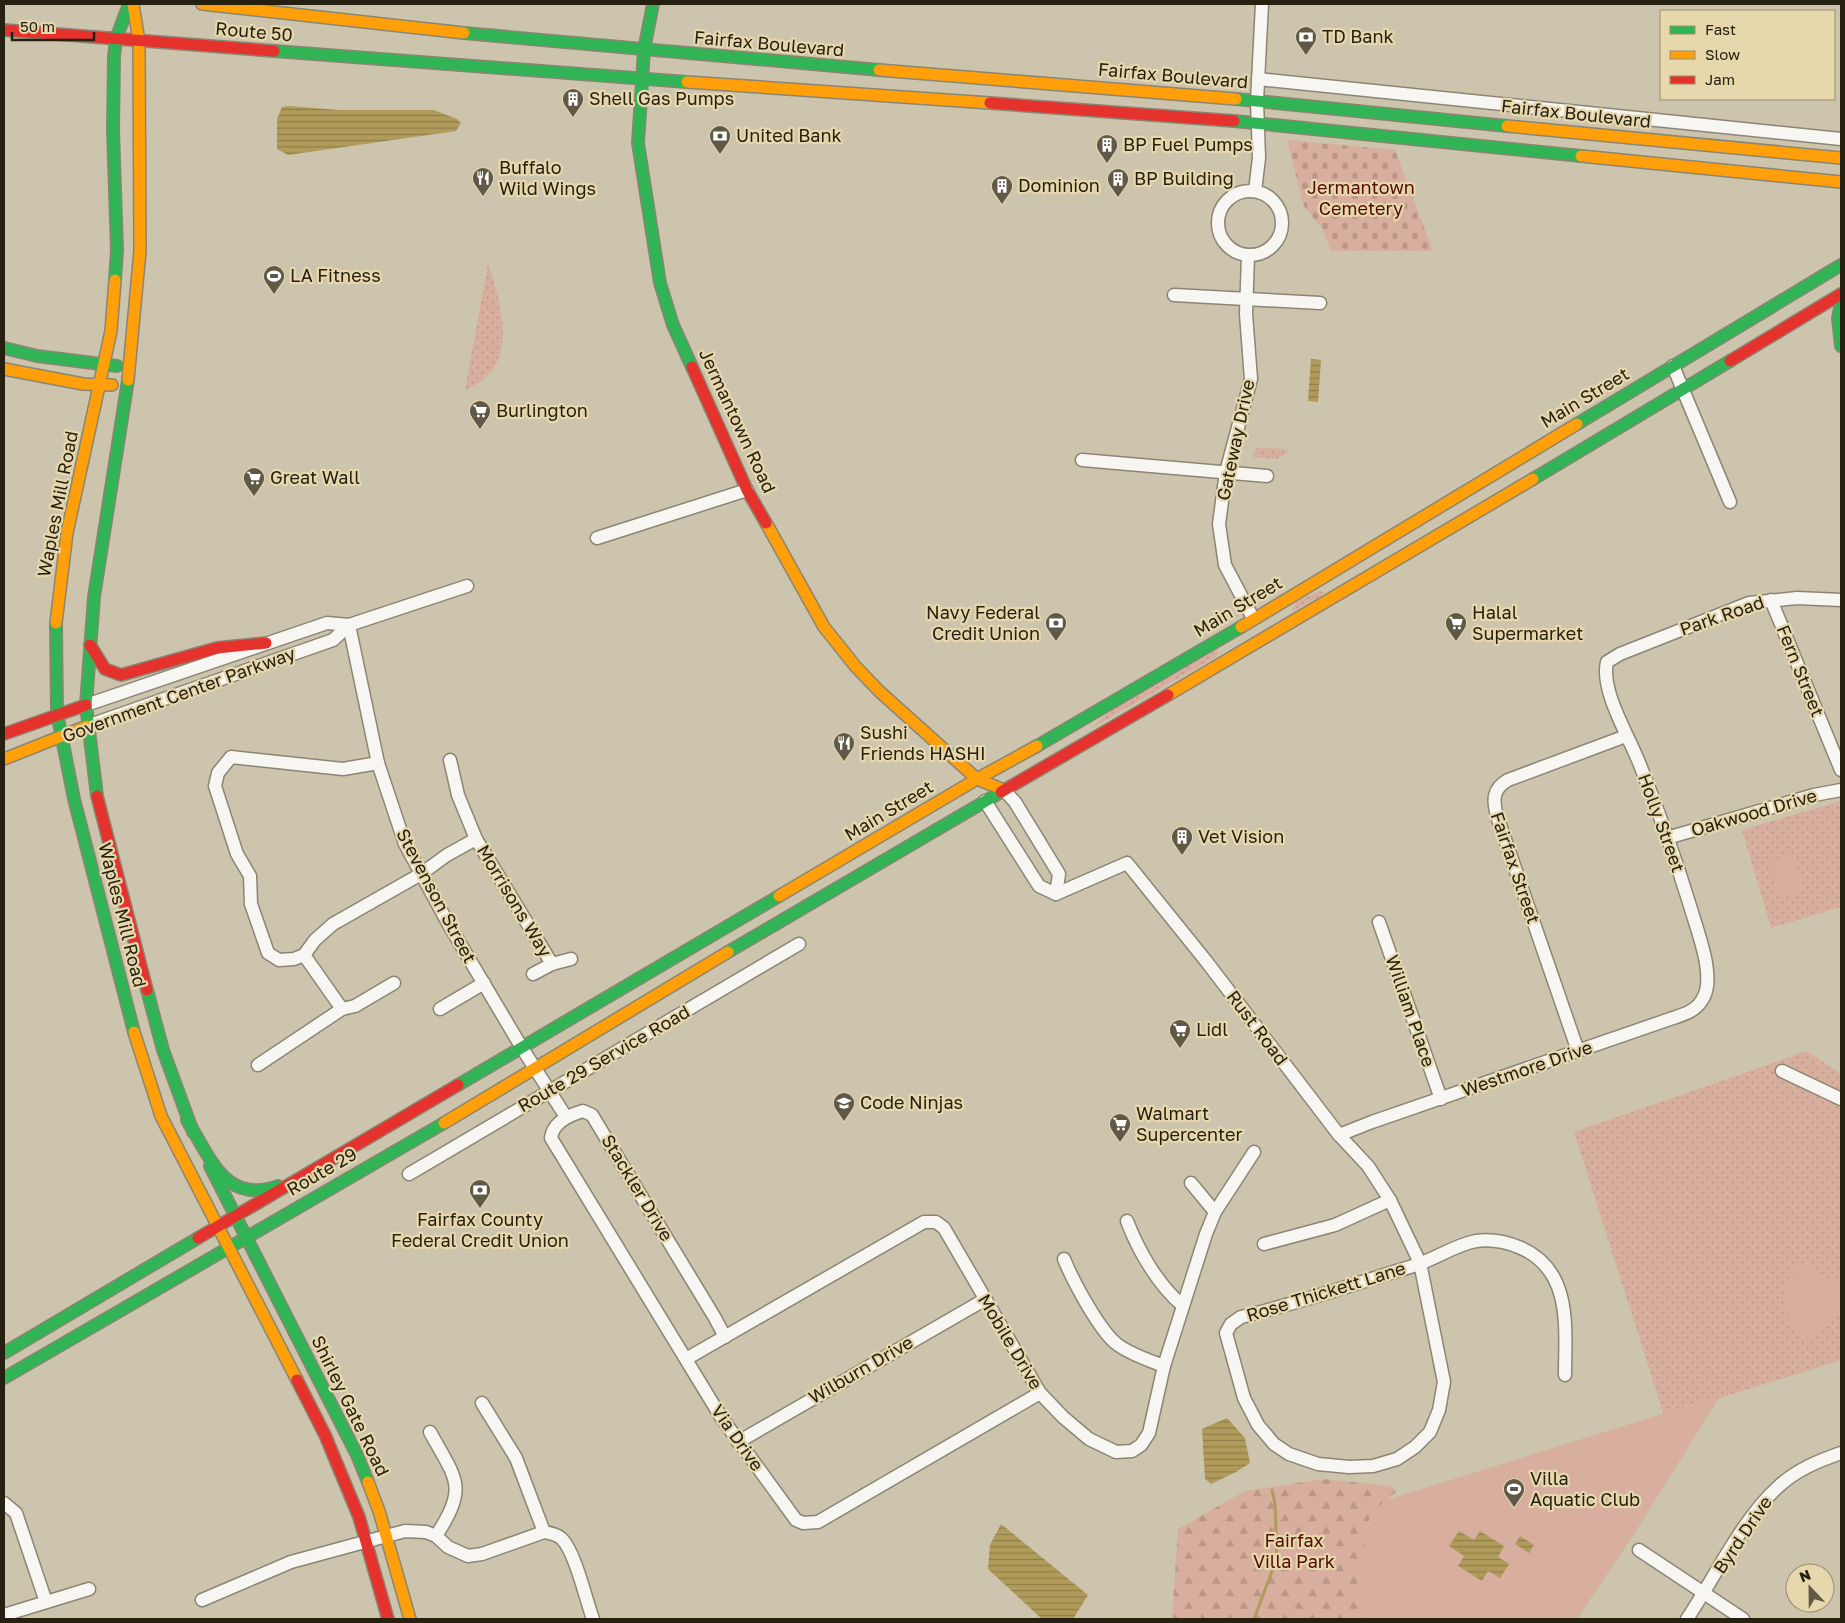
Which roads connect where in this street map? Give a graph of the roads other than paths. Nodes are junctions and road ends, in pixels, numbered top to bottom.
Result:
1 (131, 4) edge
2 (202, 4) edge
3 (654, 4) edge
4 (1262, 4) edge
5 (4, 30) edge
6 (501, 37) joint
7 (116, 39) junction
8 (139, 41) junction
9 (644, 50) junction
10 (502, 69) joint
11 (805, 77) junction
12 (980, 78) junction
13 (641, 79) junction
14 (1258, 79) junction
15 (1380, 92) junction
16 (1257, 101) junction
17 (973, 102) junction
18 (1512, 105) junction
19 (1378, 114) junction
20 (1256, 123) junction
21 (1510, 124) junction
22 (1786, 133) junction
23 (1841, 139) edge
24 (1506, 148) junction
25 (1785, 152) junction
26 (1841, 158) edge
27 (1841, 182) edge
28 (1255, 190) junction
29 (1248, 256) junction
30 (1841, 265) edge
31 (1841, 294) edge
32 (1174, 295) dead end
33 (1246, 299) junction
34 (1320, 303) dead end
35 (1841, 303) edge
36 (1841, 346) edge
37 (4, 348) edge
38 (105, 366) junction
39 (1673, 366) junction
40 (130, 367) junction
41 (4, 369) edge
42 (101, 384) junction
43 (127, 386) junction
44 (1683, 388) junction
45 (1082, 460) dead end
46 (1226, 472) junction
47 (1267, 476) dead end
48 (748, 490) junction
49 (1730, 502) dead end
50 (597, 538) dead end
51 (467, 586) dead end
52 (1771, 600) junction
53 (1841, 600) edge
54 (1253, 618) junction
55 (349, 625) junction
56 (266, 643) junction
57 (90, 645) junction
58 (1609, 660) joint
59 (86, 704) junction
60 (57, 713) junction
61 (87, 726) junction
62 (4, 734) edge
63 (62, 736) junction
64 (1626, 736) junction
65 (4, 759) edge
66 (450, 760) dead end
67 (378, 763) junction
68 (1841, 770) edge
69 (977, 779) junction
70 (1004, 790) junction
71 (1841, 790) edge
72 (985, 801) junction
73 (1667, 838) junction
74 (476, 839) junction
75 (421, 874) junction
76 (1056, 894) junction
77 (1378, 922) dead end
78 (799, 944) dead end
79 (304, 956) junction
80 (571, 959) dead end
81 (552, 964) junction
82 (650, 973) joint
83 (533, 974) dead end
84 (484, 983) junction
85 (394, 984) dead end
86 (1706, 990) joint
87 (342, 1009) junction
88 (440, 1009) dead end
89 (522, 1048) junction
90 (1578, 1052) junction
91 (258, 1065) dead end
92 (535, 1067) junction
93 (1782, 1071) dead end
94 (551, 1090) junction
95 (1441, 1099) junction
96 (1841, 1099) edge
97 (566, 1117) junction
98 (188, 1120) junction
99 (1339, 1136) junction
100 (1254, 1152) dead end
101 (323, 1166) junction
102 (409, 1174) dead end
103 (1191, 1184) dead end
104 (1390, 1200) junction
105 (1215, 1212) junction
106 (236, 1217) junction
107 (1127, 1221) dead end
108 (218, 1228) junction
109 (245, 1237) junction
110 (1264, 1244) dead end
111 (227, 1247) junction
112 (1064, 1259) dead end
113 (1420, 1264) junction
114 (984, 1300) junction
115 (1182, 1305) junction
116 (725, 1337) junction
117 (4, 1353) edge
118 (686, 1359) junction
119 (1164, 1366) junction
120 (1565, 1375) dead end
121 (4, 1378) edge
122 (1040, 1393) junction
123 (482, 1403) dead end
124 (430, 1432) dead end
125 (738, 1442) junction
126 (1841, 1453) edge
127 (4, 1503) edge
128 (544, 1532) junction
129 (386, 1535) junction
130 (436, 1536) junction
131 (365, 1541) junction
132 (1639, 1550) dead end
133 (89, 1589) dead end
134 (1704, 1594) junction
135 (202, 1600) dead end
136 (46, 1602) junction
137 (4, 1615) edge
138 (388, 1619) edge
139 (410, 1619) edge
140 (592, 1619) edge
141 (1687, 1619) edge
142 (1743, 1619) edge

1 - 7 main road, Waples Mill Road
1 - 8 main road, Waples Mill Road
2 - 6 main road, Route 50
3 - 9 main road, Jermantown Road
4 - 14 street
5 - 7 main road, Route 50
6 - 9 main road, Fairfax Boulevard
7 - 8 main road, Route 50
7 - 38 main road, Waples Mill Road
8 - 10 main road, Route 50
8 - 40 main road, Waples Mill Road
9 - 11 main road, Fairfax Boulevard
9 - 13 main road, Jermantown Road
10 - 13 main road, Fairfax Boulevard
11 - 12 main road, Fairfax Boulevard
11 - 13 main road, Fairfax Boulevard
11 - 17 main road, Fairfax Boulevard
12 - 16 main road, Fairfax Boulevard
12 - 17 main road
13 - 48 main road, Jermantown Road
14 - 15 street
14 - 16 street
15 - 18 street
15 - 19 street
16 - 19 main road, Fairfax Boulevard
16 - 20 street
17 - 20 main road, Fairfax Boulevard
18 - 21 street
18 - 22 street
19 - 21 main road, Fairfax Boulevard
20 - 24 main road, Fairfax Boulevard
20 - 28 street
21 - 24 street
21 - 25 main road, Fairfax Boulevard
22 - 23 street
22 - 25 street
24 - 27 main road, Fairfax Boulevard
25 - 26 main road, Fairfax Boulevard
28 - 29 street
28 - 29 street
29 - 33 street, Gateway Drive
30 - 39 main road, Main Street
31 - 44 main road
32 - 33 street
33 - 34 street
33 - 46 street, Gateway Drive
35 - 36 main road
37 - 38 main road
38 - 40 main road
38 - 42 main road, Waples Mill Road
39 - 44 street
39 - 54 main road, Main Street
40 - 43 main road, Waples Mill Road
41 - 42 main road
42 - 43 main road
42 - 60 main road, Waples Mill Road
43 - 57 main road, Waples Mill Road
44 - 49 street
44 - 70 main road
45 - 46 street
46 - 47 street
46 - 54 street, Gateway Drive
48 - 50 street
48 - 69 main road, Jermantown Road
51 - 55 street, Government Center Parkway
52 - 53 street, Park Road
52 - 58 street, Park Road
52 - 68 street, Fern Street
54 - 69 main road, Main Street
55 - 56 street, Government Center Parkway
55 - 61 street, Government Center Parkway
55 - 67 street, Stevenson Street
56 - 57 main road
56 - 59 street, Government Center Parkway
57 - 59 main road, Waples Mill Road
58 - 64 street, Holly Street
59 - 60 main road, Government Center Parkway
59 - 61 main road, Waples Mill Road
60 - 62 main road, Government Center Parkway
60 - 63 main road, Waples Mill Road
61 - 63 main road, Government Center Parkway
61 - 98 main road, Waples Mill Road
63 - 65 main road, Government Center Parkway
63 - 108 main road, Waples Mill Road
64 - 73 street, Holly Street
64 - 90 street, Fairfax Street
66 - 74 street, Morrisons Way
67 - 75 street, Stevenson Street
67 - 79 street
69 - 70 main road, Jermantown Road
69 - 72 main road, Jermantown Road
69 - 82 main road, Main Street
70 - 72 main road
70 - 76 street
71 - 73 street, Oakwood Drive
72 - 76 street
72 - 92 main road, Route 29
73 - 86 street, Holly Street
74 - 75 street, Morrisons Way
74 - 81 street, Morrisons Way
75 - 79 street, Morrisons Way
75 - 84 street, Stevenson Street
76 - 99 street, Rust Road
77 - 95 street, William Place
78 - 94 street, Route 29 Service Road
79 - 87 street
80 - 81 street
81 - 83 street
82 - 89 main road, Route 29
84 - 88 street
84 - 89 street, Stevenson Street
85 - 87 street
86 - 90 street, Westmore Drive
87 - 91 street
89 - 92 street, Stevenson Street
89 - 101 main road, Route 29
90 - 95 street, Westmore Drive
92 - 94 street
92 - 109 main road, Route 29
93 - 96 street
94 - 97 street
94 - 102 street, Route 29 Service Road
95 - 99 street, Westmore Drive
97 - 116 street, Stackler Drive
97 - 118 street, Via Drive
98 - 101 main road
98 - 106 main road, Waples Mill Road
99 - 104 street, Rust Road
100 - 105 street, Mobile Drive
101 - 106 main road, Route 29
103 - 105 street
104 - 110 street
104 - 113 street, Rust Road
105 - 115 street, Mobile Drive
106 - 108 main road, Route 29
106 - 109 main road, Shirley Gate Road
107 - 115 street
108 - 111 main road, Shirley Gate Road
108 - 117 main road, Route 29
109 - 111 main road, Route 29
109 - 129 main road, Shirley Gate Road
111 - 121 main road, Route 29
111 - 131 main road, Shirley Gate Road
112 - 119 street
113 - 113 street, Rose Thickett Lane
113 - 120 street, Rose Thickett Lane
114 - 116 street, Mobile Drive
114 - 122 street, Mobile Drive
114 - 125 street, Wilburn Drive
115 - 119 street, Mobile Drive
116 - 118 street, Mobile Drive
118 - 125 street, Via Drive
119 - 122 street, Mobile Drive
122 - 125 street, Via Drive
123 - 128 street
124 - 130 street
126 - 134 street, Byrd Drive
127 - 136 street
128 - 130 street
128 - 140 street
129 - 130 street
129 - 131 street
129 - 139 main road, Shirley Gate Road
131 - 135 street
131 - 138 main road, Shirley Gate Road
132 - 134 street
133 - 136 street
134 - 141 street, Byrd Drive
134 - 142 street
136 - 137 street

